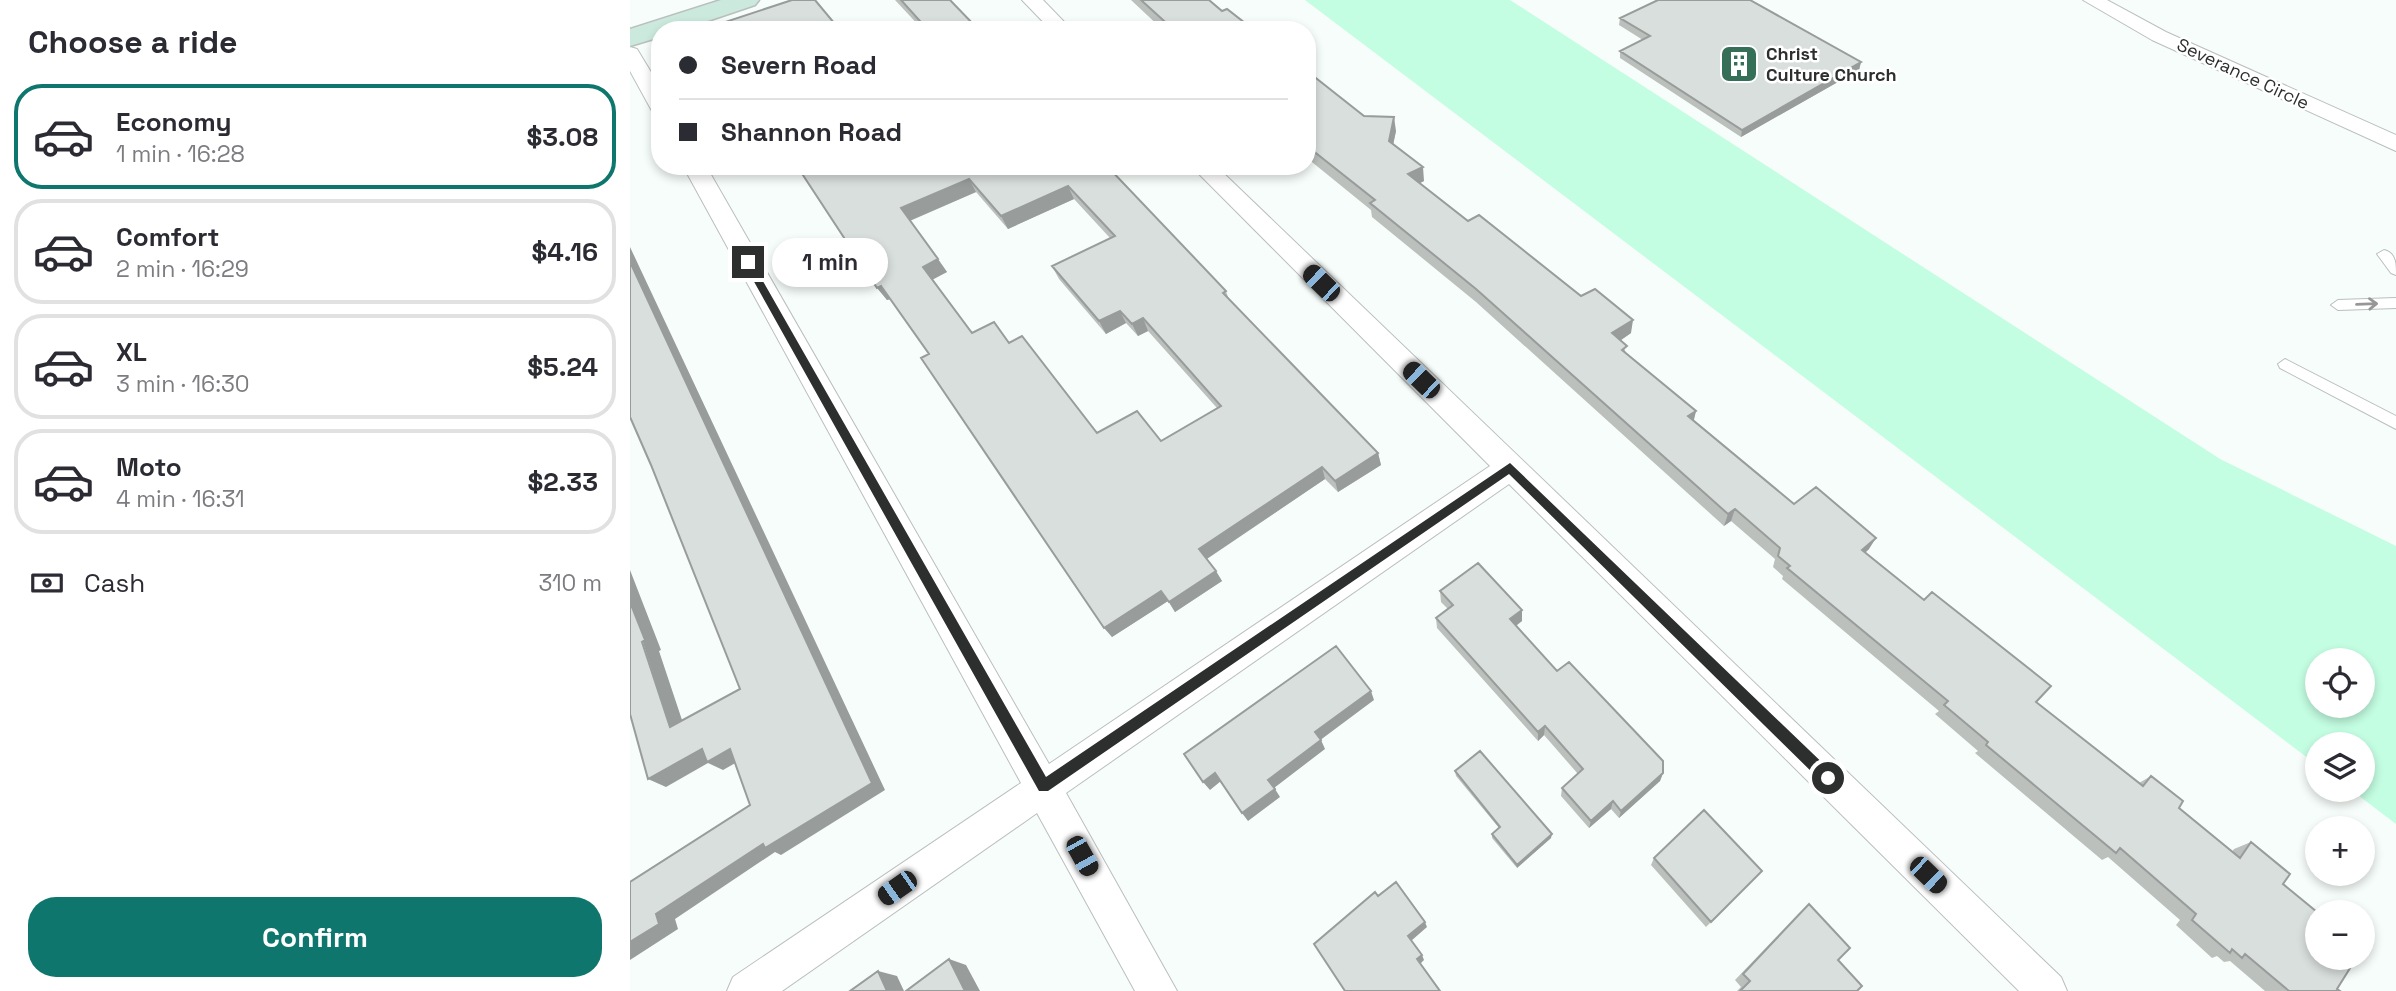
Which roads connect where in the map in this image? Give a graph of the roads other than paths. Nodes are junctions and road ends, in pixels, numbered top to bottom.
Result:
1 (746, 0) edge
2 (1032, 0) edge
3 (2093, 0) edge
4 (682, 21) edge
5 (1053, 21) edge
6 (651, 31) edge
7 (630, 38) edge
8 (630, 53) edge
9 (651, 90) edge
10 (2396, 144) edge
11 (699, 175) edge
12 (1211, 175) edge
13 (2384, 254) dead end
14 (2396, 270) edge
15 (2396, 303) edge
16 (2338, 305) dead end
17 (2285, 364) dead end
18 (2396, 423) edge
19 (1510, 468) junction
20 (1044, 786) junction
21 (747, 991) edge
22 (1157, 991) edge
23 (2047, 991) edge

1 - 4 main road
2 - 5 street
3 - 10 street, Severance Circle
6 - 7 main road
8 - 9 street
11 - 20 street
12 - 19 street
13 - 14 lane
16 -> 15 lane
17 - 18 lane
19 - 20 street
19 - 23 street
20 - 21 street
20 - 22 street

